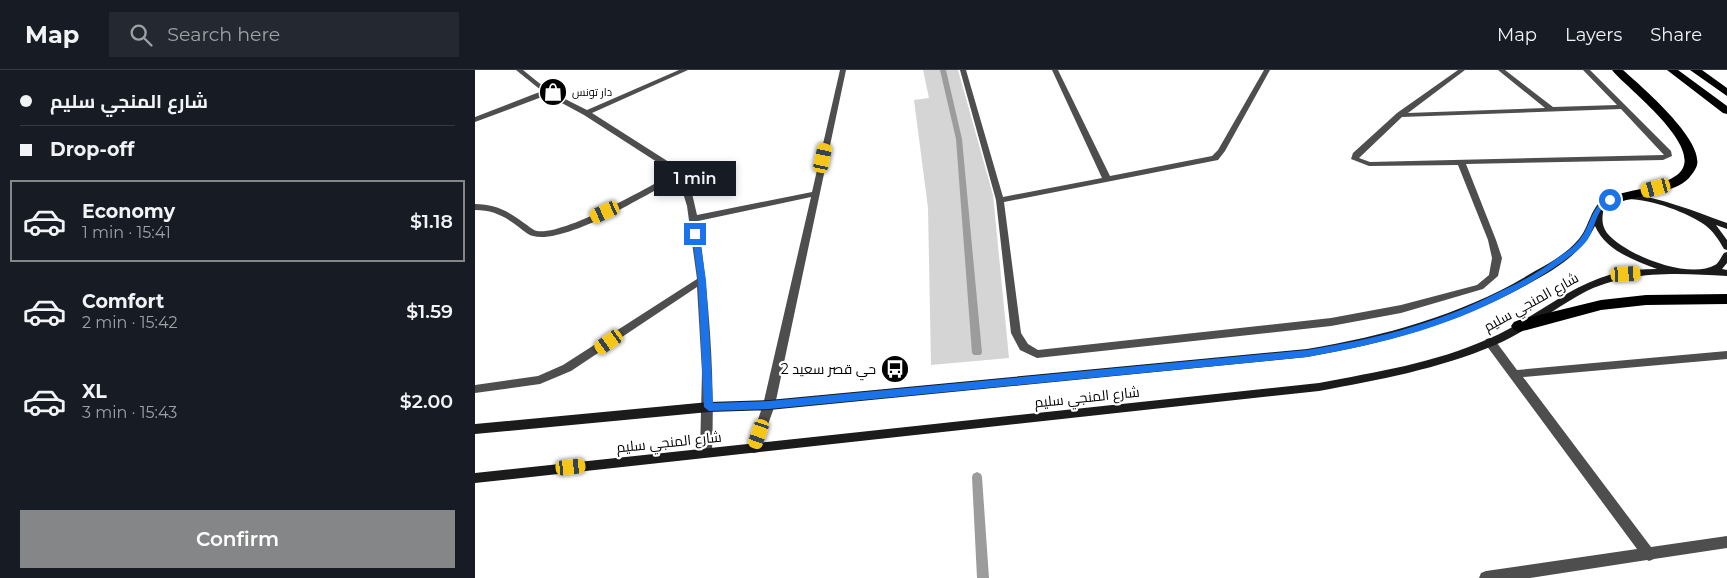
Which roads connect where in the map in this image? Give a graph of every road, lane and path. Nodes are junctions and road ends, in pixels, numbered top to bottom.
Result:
1 (519, 70) edge
2 (685, 70) edge
3 (843, 70) edge
4 (963, 70) edge
5 (1055, 70) edge
6 (1267, 70) edge
7 (1462, 70) edge
8 (1501, 70) edge
9 (1585, 70) edge
10 (1617, 70) edge
11 (1672, 70) edge
12 (1695, 70) edge
13 (547, 92) junction
14 (1727, 93) edge
15 (1622, 107) junction
16 (1551, 109) junction
17 (1727, 111) edge
18 (587, 113) junction
19 (1400, 115) junction
20 (475, 120) edge
21 (1461, 163) junction
22 (680, 174) junction
23 (1107, 179) junction
24 (815, 194) junction
25 (1623, 197) junction
26 (1000, 200) junction
27 (475, 207) edge
28 (1597, 212) junction
29 (1691, 213) junction
30 (693, 219) junction
31 (1727, 226) edge
32 (1727, 247) edge
33 (1727, 255) edge
34 (1681, 272) junction
35 (1704, 272) junction
36 (1727, 273) edge
37 (702, 280) junction
38 (1727, 299) edge
39 (1519, 326) junction
40 (1490, 342) junction
41 (1727, 355) edge
42 (1514, 374) junction
43 (475, 389) edge
44 (769, 405) junction
45 (709, 407) junction
46 (475, 429) edge
47 (754, 448) junction
48 (706, 452) junction
49 (475, 478) edge
50 (1727, 542) edge
51 (1649, 555) junction
52 (1516, 576) edge
53 (1486, 578) edge

1 - 13 street
2 - 18 street
3 - 24 street
4 - 26 street
5 - 23 street
6 - 23 street
7 - 19 street
8 - 16 street
9 - 15 street
10 - 25 highway
11 - 17 highway
12 - 14 highway
13 - 18 street
13 - 20 street
15 - 16 street
15 - 21 street
16 - 19 street
18 - 22 street
19 - 21 street
21 - 26 street
22 - 27 street
22 - 30 street
23 - 26 street
24 - 30 street
24 - 44 street
25 - 28 main road, شارع المنجي سليم
25 - 29 main road, شارع المنجي سليم
28 - 34 main road, شارع المنجي سليم
28 - 44 main road, شارع المنجي سليم
29 - 31 main road, شارع المنجي سليم
29 - 32 main road, شارع المنجي سليم
30 - 37 street
33 - 35 main road, شارع المنجي سليم
34 - 35 main road, شارع المنجي سليم
34 - 39 main road, شارع المنجي سليم
35 - 36 main road, شارع المنجي سليم
37 - 43 street
37 - 45 street
38 - 39 highway
39 - 40 main road, شارع المنجي سليم
40 - 42 street
40 - 47 main road, شارع المنجي سليم
41 - 42 street
42 - 51 street
44 - 45 main road, شارع المنجي سليم
44 - 47 street
45 - 46 main road, شارع المنجي سليم
45 - 48 street
47 - 48 main road, شارع المنجي سليم
48 - 49 main road, شارع المنجي سليم
50 - 51 street
51 - 52 street
52 - 53 street

